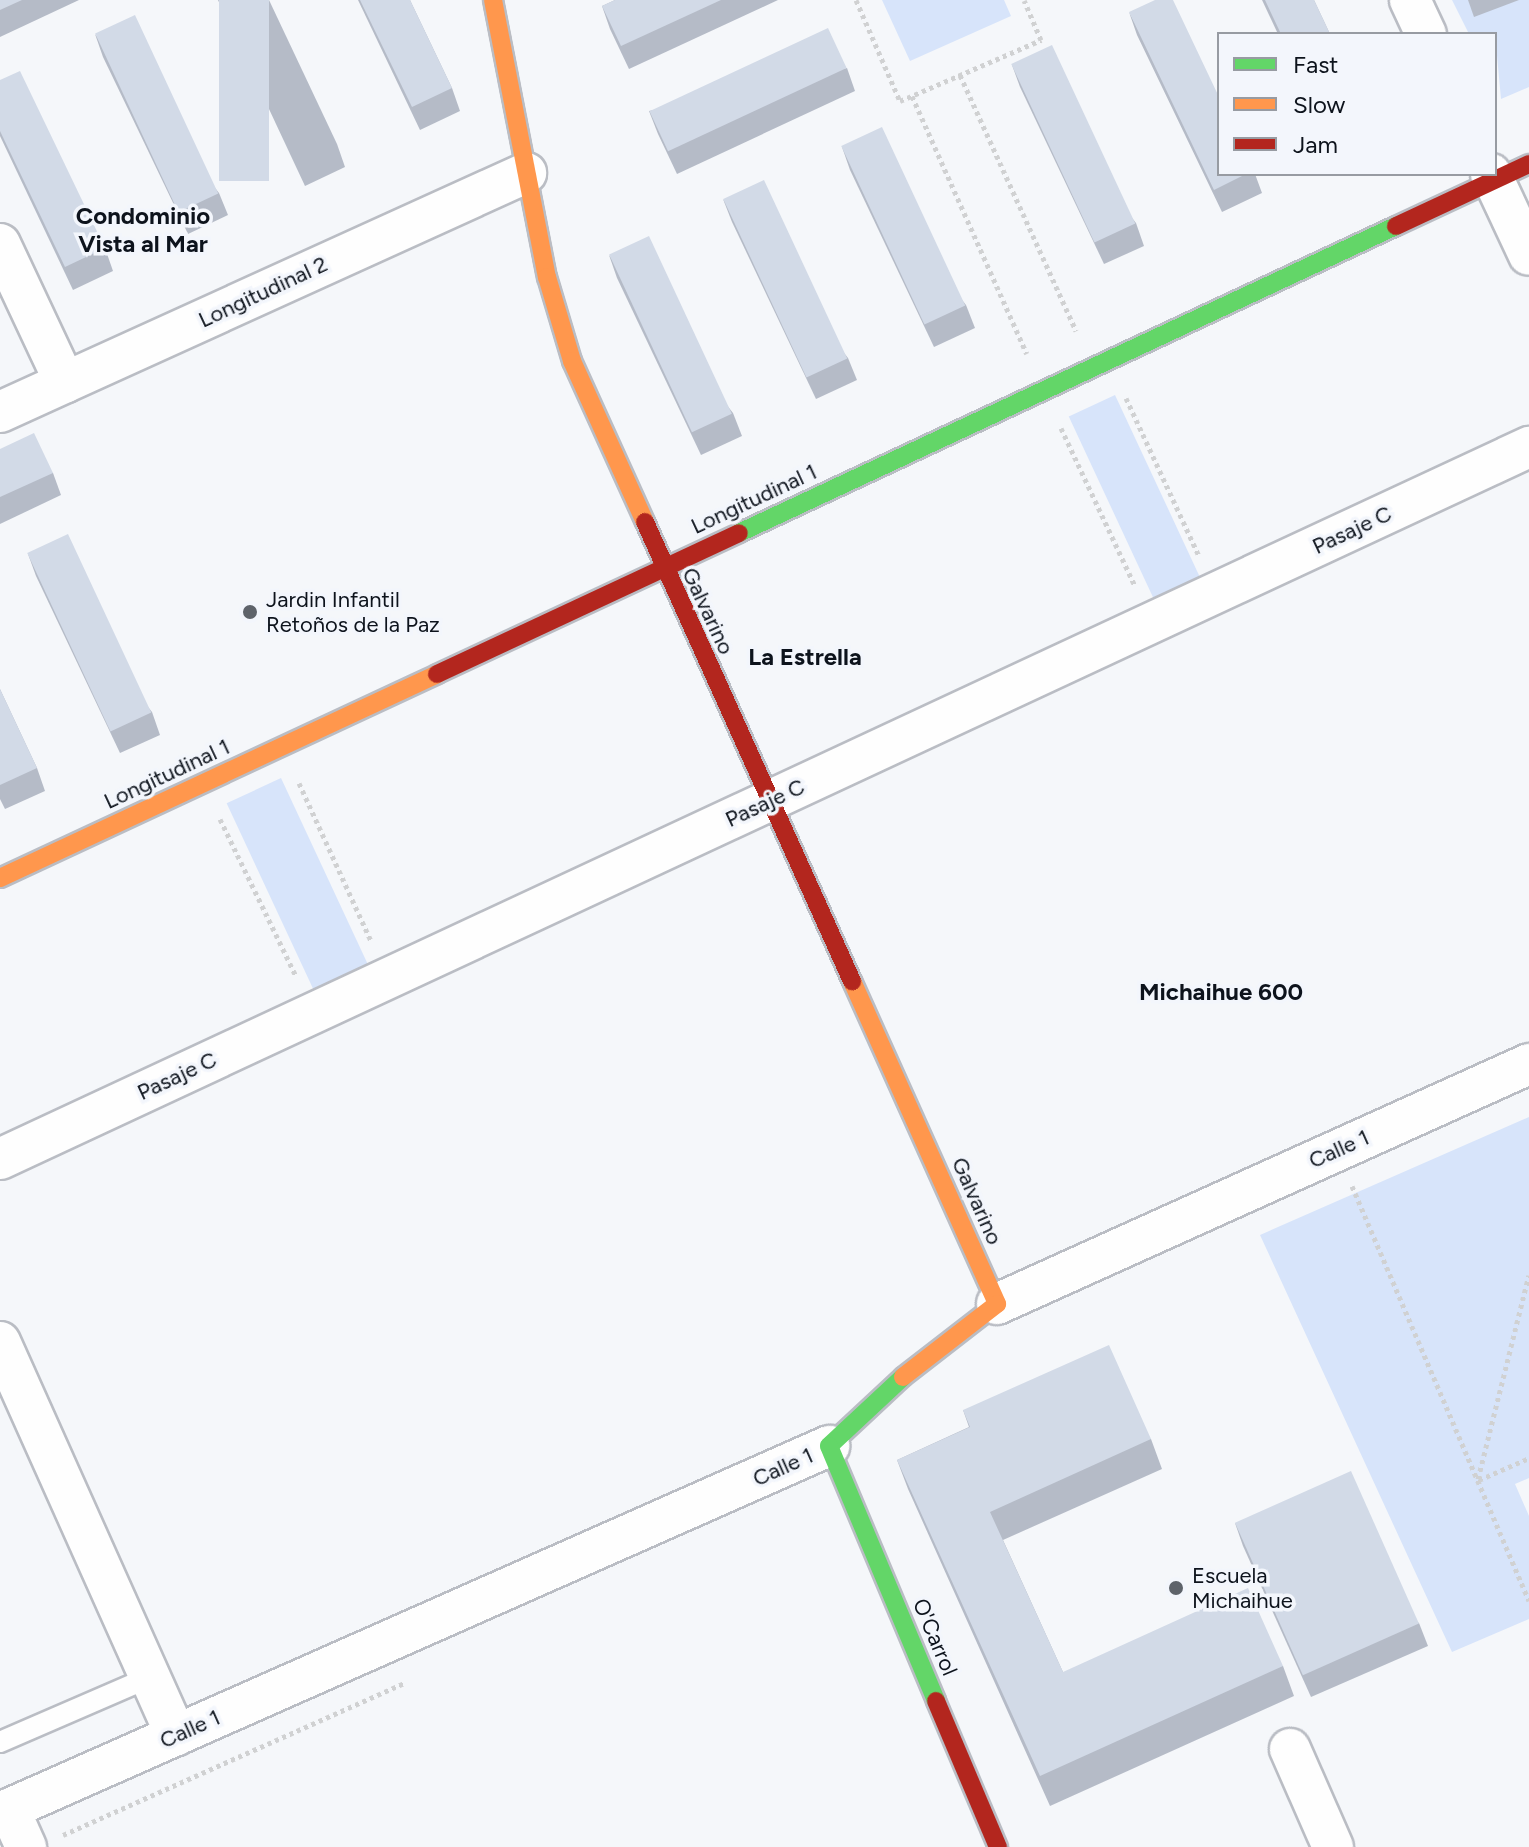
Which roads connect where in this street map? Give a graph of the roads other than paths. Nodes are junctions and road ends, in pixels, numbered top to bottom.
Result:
1 (493, 0) edge
2 (1410, 0) edge
3 (1425, 32) edge
4 (526, 173) junction
5 (1505, 173) edge
6 (0, 244) edge
7 (1529, 255) edge
8 (65, 383) junction
9 (0, 412) edge
10 (1529, 447) edge
11 (662, 569) junction
12 (769, 801) junction
13 (0, 878) edge
14 (1529, 1064) edge
15 (0, 1159) edge
16 (997, 1304) junction
17 (0, 1342) edge
18 (829, 1446) junction
19 (150, 1677) junction
20 (176, 1735) junction
21 (0, 1742) edge
22 (1290, 1749) dead end
23 (5, 1811) edge
24 (26, 1847) edge
25 (998, 1847) edge
26 (1333, 1847) edge

1 - 4 street, Galvarino
2 - 3 street
4 - 8 street, Longitudinal 2
4 - 11 street, Galvarino
5 - 7 street
5 - 11 street, Longitudinal 1
6 - 8 street
8 - 9 street, Longitudinal 2
10 - 12 street, Pasaje C
11 - 12 street, Galvarino
11 - 13 street, Longitudinal 1
12 - 15 street, Pasaje C
12 - 16 street, Galvarino
14 - 16 street, Calle 1
16 - 18 street, Calle 1
17 - 19 street
18 - 20 street, Calle 1
18 - 25 street, O'Carrol
19 - 20 street
19 - 21 lane
20 - 23 street, Calle 1
22 - 26 street
23 - 24 street

